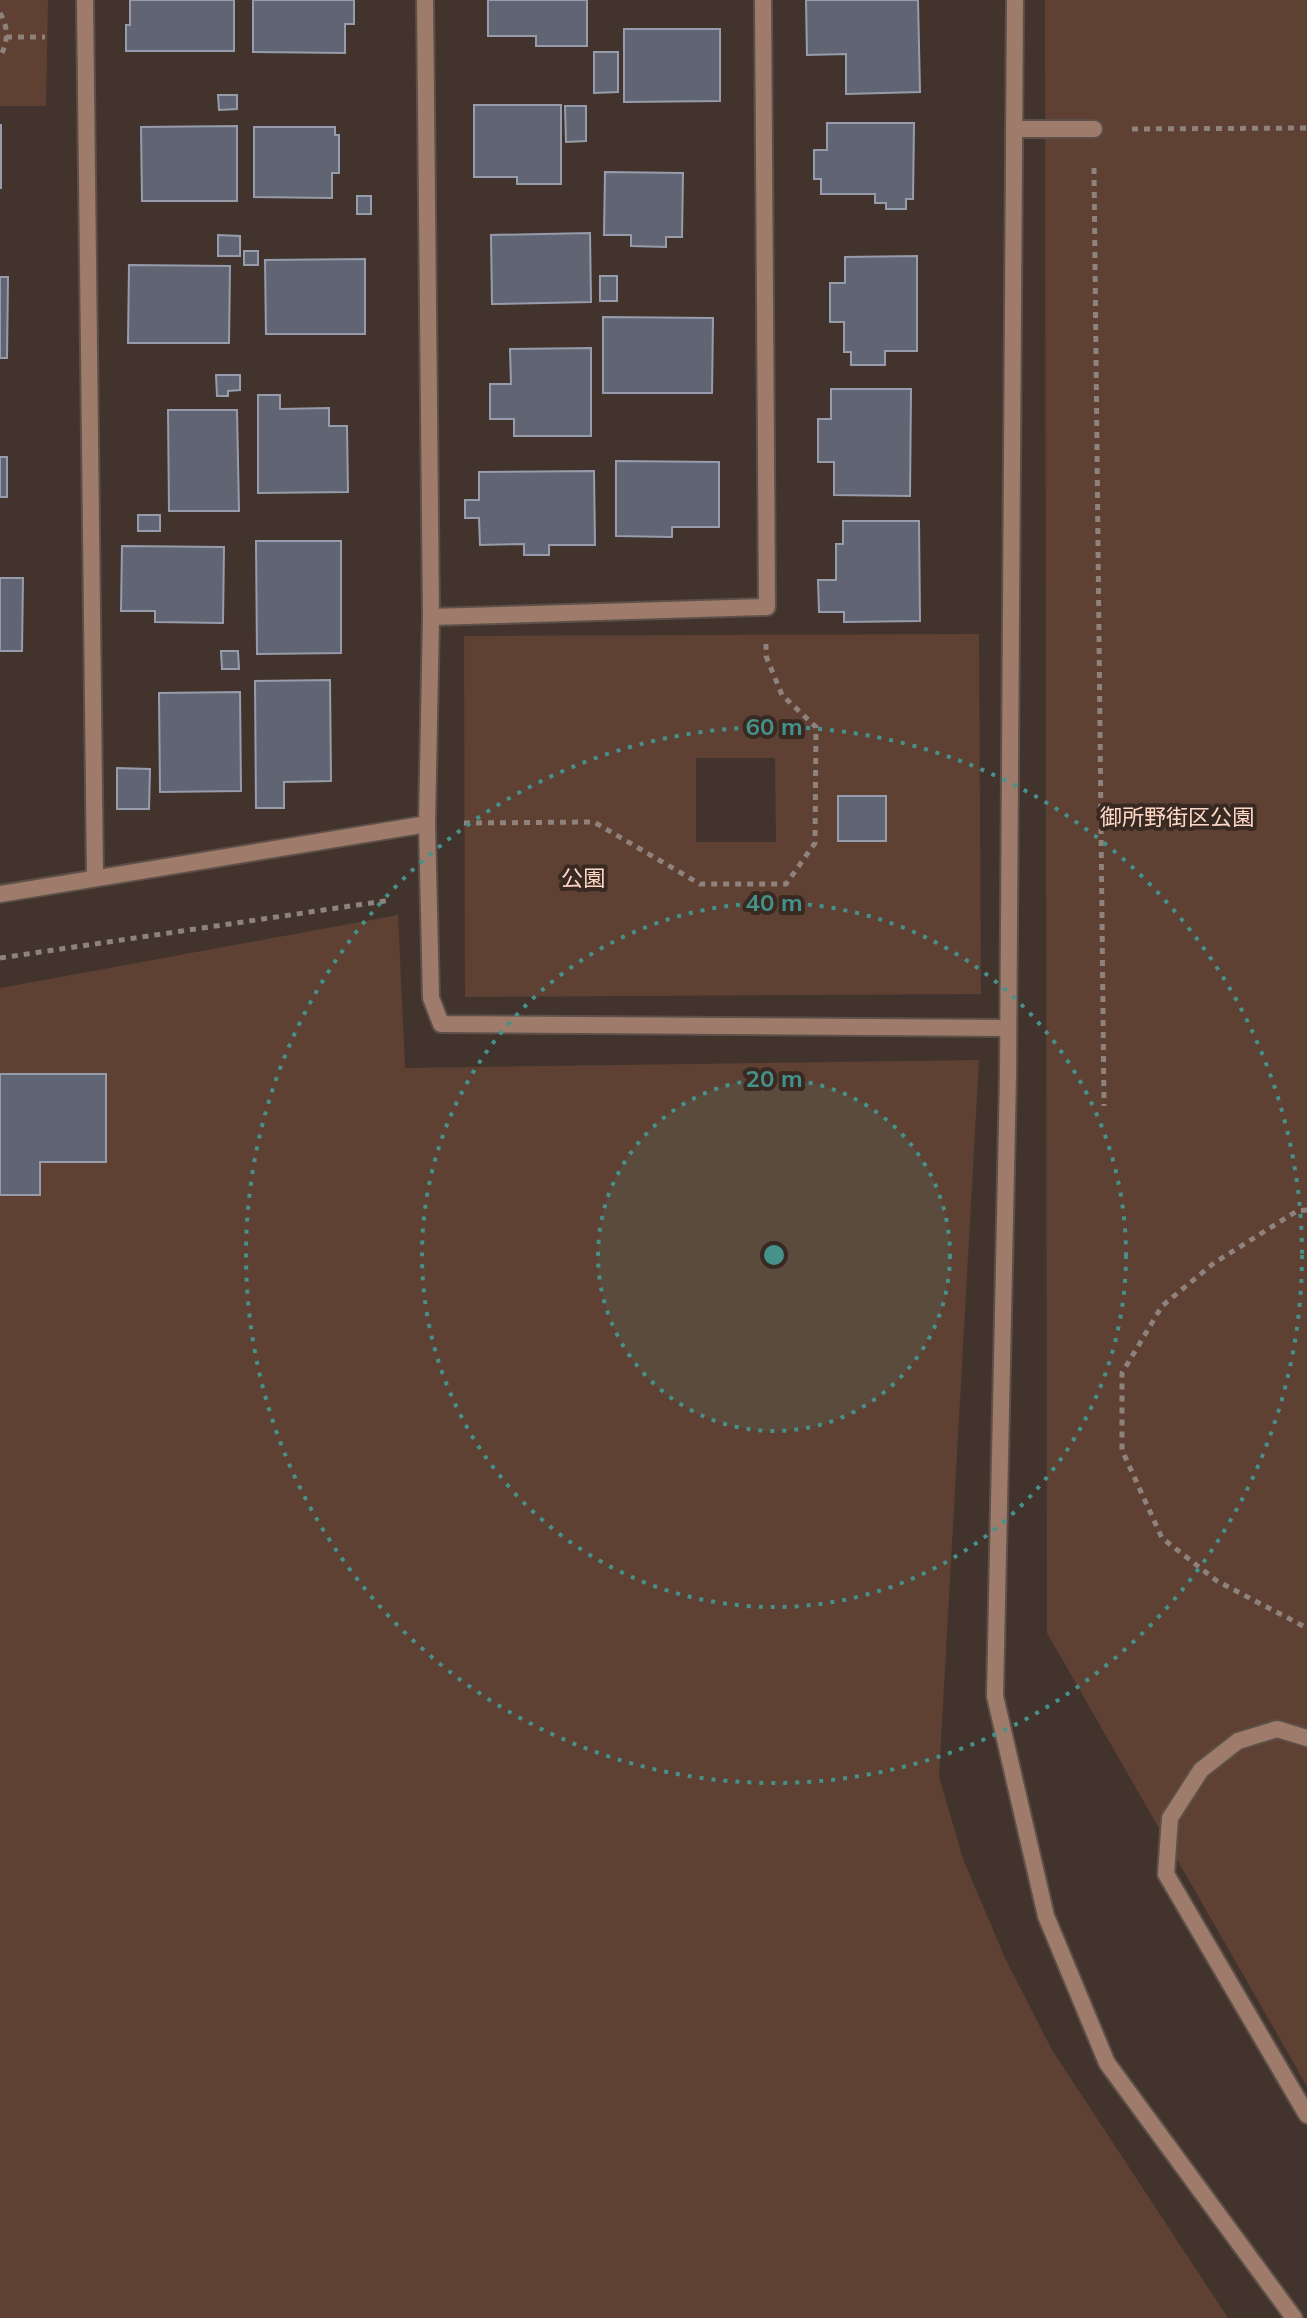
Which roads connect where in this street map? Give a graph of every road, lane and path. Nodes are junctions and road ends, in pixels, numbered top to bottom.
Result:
1 (85, 0) edge
2 (425, 0) edge
3 (763, 0) edge
4 (1015, 0) edge
5 (0, 13) edge
6 (0, 57) edge
7 (1307, 128) edge
8 (1014, 129) junction
9 (1094, 129) junction
10 (767, 607) junction
11 (431, 617) junction
12 (427, 824) junction
13 (95, 878) junction
14 (0, 894) edge
15 (429, 894) junction
16 (0, 958) edge
17 (1008, 1028) junction
18 (1104, 1106) dead end
19 (1307, 1210) edge
20 (1307, 1628) edge
21 (1307, 1738) edge
22 (1307, 2115) edge
23 (1294, 2318) edge

1 - 13 street
2 - 11 street
3 - 10 street
4 - 8 street
5 - 6 path
7 - 9 path
8 - 9 street
8 - 17 street
9 - 18 path
10 - 11 street
10 - 12 path
11 - 12 street
12 - 13 street
12 - 15 street
13 - 14 street
15 - 16 path
15 - 17 street
17 - 23 street
19 - 20 path
21 - 22 street

